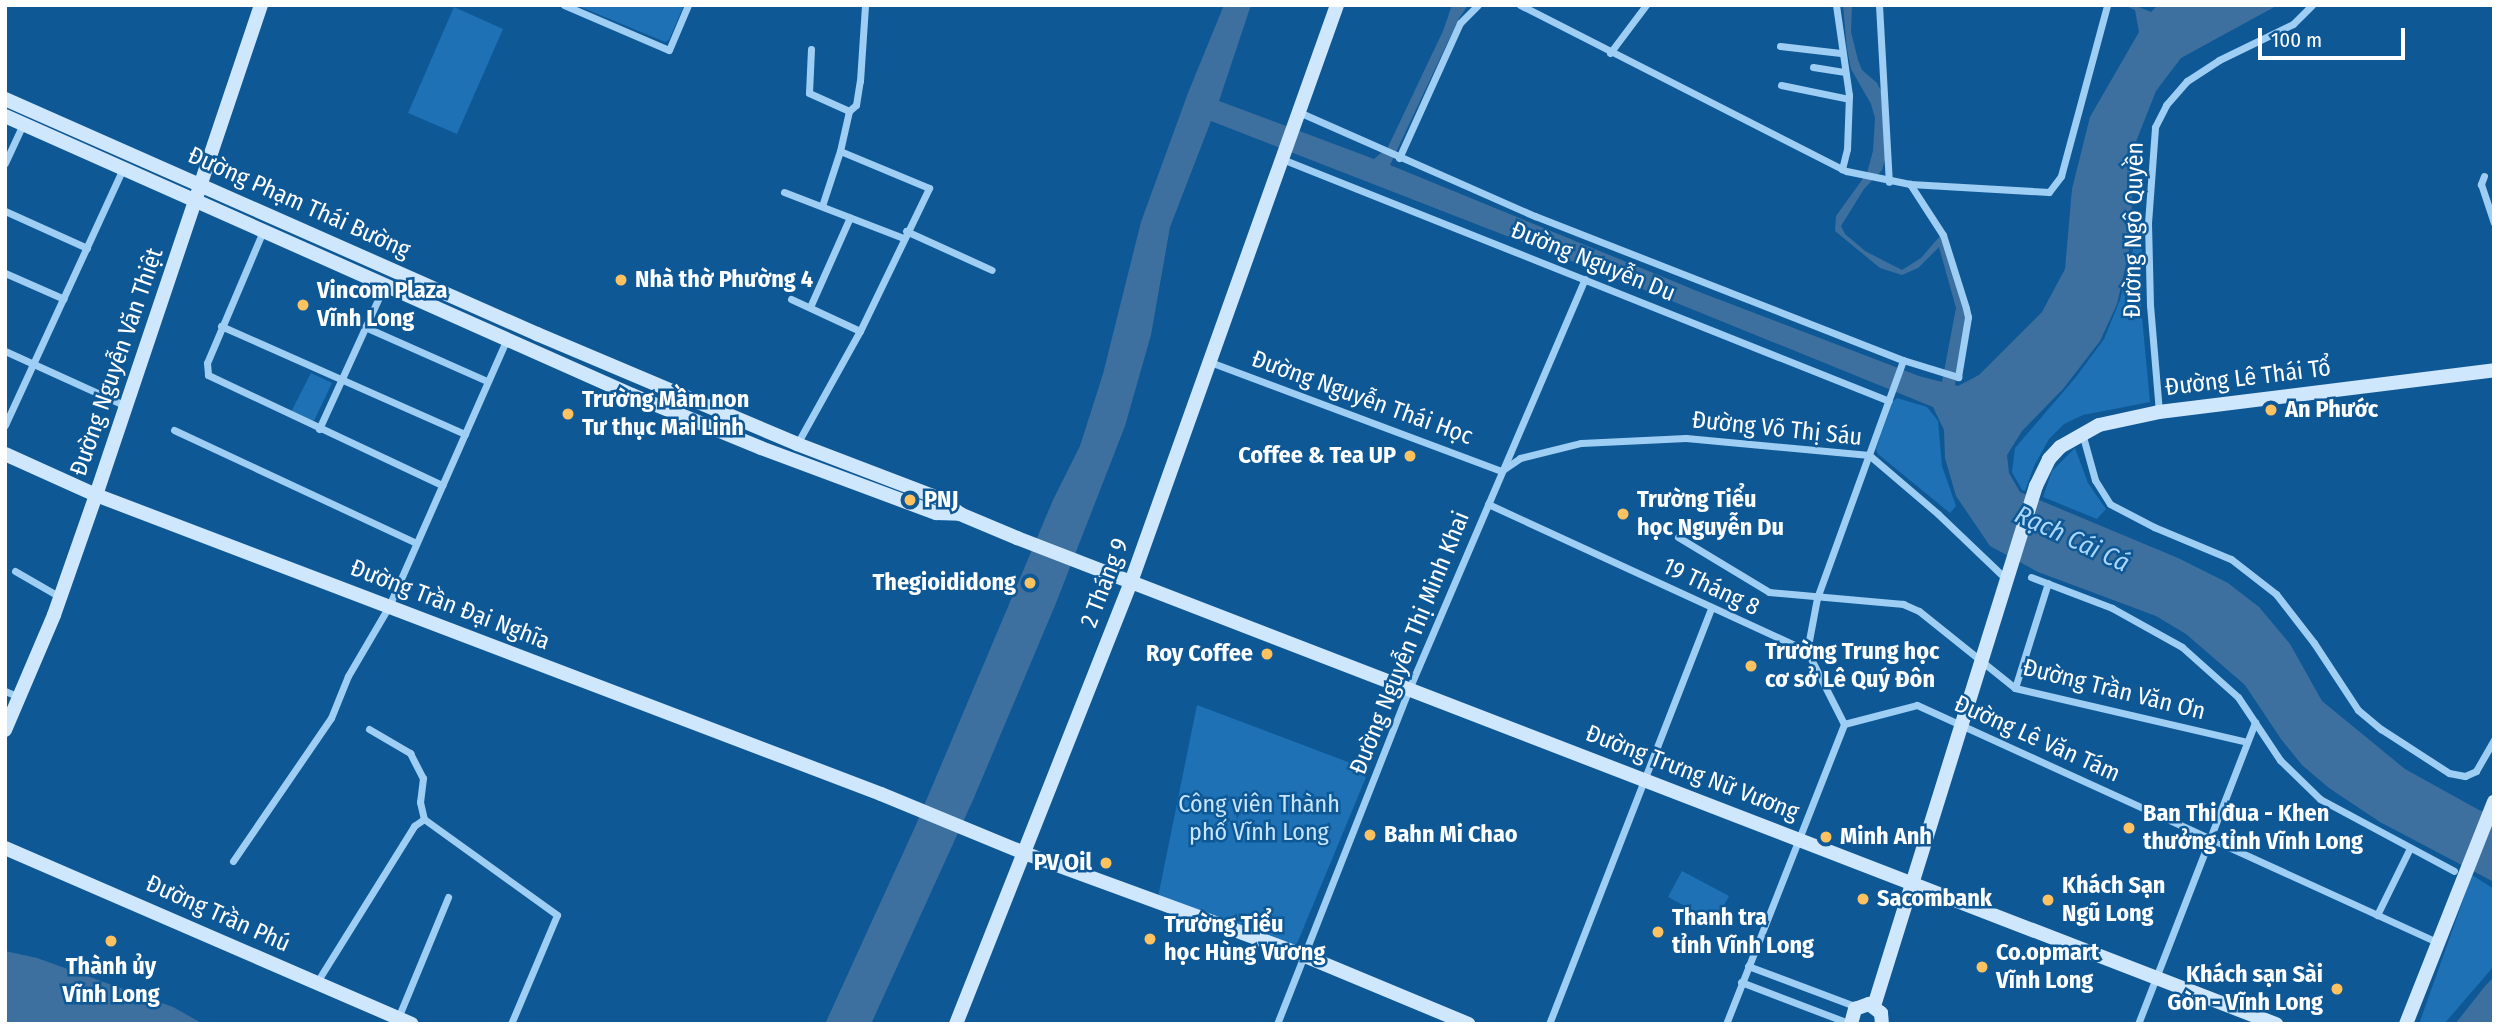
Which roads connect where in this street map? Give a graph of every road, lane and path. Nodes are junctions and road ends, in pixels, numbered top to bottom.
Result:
1 (261, 5) edge
2 (565, 5) edge
3 (688, 5) edge
4 (865, 5) edge
5 (1337, 5) edge
6 (1478, 5) edge
7 (1520, 5) edge
8 (1646, 5) edge
9 (1836, 5) edge
10 (1879, 5) edge
11 (2312, 5) edge
12 (2105, 6) edge
13 (1780, 46) dead end
14 (811, 49) dead end
15 (1610, 53) junction
16 (1840, 54) junction
17 (1813, 67) dead end
18 (1844, 72) junction
19 (1781, 86) dead end
20 (5, 99) edge
21 (1849, 99) junction
22 (31, 110) junction
23 (849, 111) junction
24 (5, 116) edge
25 (1299, 117) junction
26 (23, 124) junction
27 (840, 151) junction
28 (1283, 157) junction
29 (1399, 158) junction
30 (5, 163) edge
31 (124, 168) junction
32 (1842, 169) junction
33 (2484, 176) dead end
34 (1887, 182) junction
35 (200, 184) junction
36 (1910, 184) junction
37 (784, 192) dead end
38 (2494, 192) edge
39 (2484, 196) junction
40 (195, 200) junction
41 (822, 206) junction
42 (5, 211) edge
43 (850, 217) junction
44 (2494, 223) edge
45 (263, 230) junction
46 (905, 235) junction
47 (87, 248) junction
48 (992, 270) dead end
49 (5, 273) edge
50 (1585, 279) junction
51 (385, 284) junction
52 (64, 299) junction
53 (791, 299) dead end
54 (464, 302) junction
55 (810, 307) junction
56 (458, 316) junction
57 (221, 326) junction
58 (365, 327) junction
59 (860, 331) junction
60 (508, 338) junction
61 (5, 351) edge
62 (1210, 362) junction
63 (1901, 363) junction
64 (33, 364) junction
65 (2494, 370) edge
66 (342, 380) junction
67 (487, 381) junction
68 (1889, 399) junction
69 (126, 406) junction
70 (2159, 412) junction
71 (5, 425) edge
72 (319, 429) junction
73 (174, 430) dead end
74 (2082, 432) junction
75 (465, 434) junction
76 (797, 444) junction
77 (5, 454) edge
78 (1869, 455) junction
79 (791, 459) junction
80 (1501, 471) junction
81 (442, 485) junction
82 (96, 495) junction
83 (1488, 505) junction
84 (960, 514) junction
85 (1678, 537) dead end
86 (416, 543) junction
87 (1090, 566) joint
88 (15, 571) dead end
89 (2031, 577) dead end
90 (2007, 580) junction
91 (1131, 582) junction
92 (2048, 583) junction
93 (60, 597) junction
94 (1817, 598) junction
95 (388, 606) junction
96 (1711, 608) junction
97 (1807, 652) junction
98 (1981, 663) junction
99 (2015, 688) junction
100 (1409, 689) junction
101 (12, 694) edge
102 (2255, 722) junction
103 (1844, 724) junction
104 (1961, 726) junction
105 (369, 729) dead end
106 (5, 730) edge
107 (2494, 740) edge
108 (2247, 742) junction
109 (1644, 779) junction
110 (2494, 802) edge
111 (424, 819) junction
112 (1799, 838) junction
113 (2209, 838) junction
114 (5, 848) edge
115 (2410, 848) junction
116 (1024, 853) junction
117 (233, 861) dead end
118 (2454, 871) dead end
119 (1911, 881) junction
120 (448, 897) dead end
121 (2377, 915) junction
122 (2440, 944) junction
123 (1305, 956) junction
124 (1748, 966) junction
125 (2156, 977) junction
126 (317, 982) junction
127 (1741, 982) junction
128 (1874, 1006) junction
129 (1857, 1008) junction
130 (405, 1021) edge
131 (511, 1024) edge
132 (956, 1024) edge
133 (1278, 1024) edge
134 (1468, 1024) edge
135 (1549, 1024) edge
136 (1726, 1024) edge
137 (1851, 1024) edge
138 (1882, 1024) edge
139 (2138, 1024) edge
140 (2276, 1024) edge
141 (2406, 1024) edge

1 - 35 main road, Đường Nguyễn Văn Thiệt
2 - 3 street
4 - 23 street
5 - 25 main road, 2 Tháng 9
6 - 29 street
7 - 15 street
8 - 15 street
9 - 16 street
10 - 34 street
11 - 70 street, Đường Ngô Quyền
12 - 36 street
13 - 16 street
14 - 23 street
15 - 32 street
16 - 18 street
17 - 18 street
18 - 21 street
19 - 21 street
20 - 22 main road, Đường Phạm Thái Bường
21 - 32 street
22 - 26 main road
22 - 35 main road, Đường Phạm Thái Bường
23 - 27 street
24 - 26 main road, Đường Phạm Thái Bường
25 - 28 main road, 2 Tháng 9
25 - 29 street
26 - 30 street
26 - 31 main road, Đường Phạm Thái Bường
27 - 41 street
27 - 46 street
28 - 50 street, Đường Nguyễn Du
28 - 62 main road, 2 Tháng 9
29 - 63 street
31 - 40 main road, Đường Phạm Thái Bường
31 - 47 street
32 - 34 street
33 - 39 street
34 - 36 street
35 - 40 main road, Đường Nguyễn Văn Thiệt
35 - 54 main road, Đường Phạm Thái Bường
36 - 63 street
37 - 41 street
38 - 39 street
39 - 44 street
40 - 45 main road, Đường Phạm Thái Bường
40 - 69 main road, Đường Nguyễn Văn Thiệt
41 - 43 street
42 - 47 street
43 - 46 street
43 - 55 street
45 - 51 main road, Đường Phạm Thái Bường
45 - 57 street
46 - 48 street
46 - 59 street
47 - 52 street
49 - 52 street
50 - 68 street, Đường Nguyễn Du
50 - 80 street, Đường Nguyễn Thị Minh Khai
51 - 56 main road, Đường Phạm Thái Bường
51 - 58 street
52 - 64 street
53 - 55 street
54 - 56 main road
54 - 76 main road, Đường Phạm Thái Bường
55 - 59 street
56 - 60 main road, Đường Phạm Thái Bường
57 - 66 street
57 - 72 street
58 - 66 street
58 - 67 street
59 - 76 street
60 - 67 street
60 - 79 main road, Đường Phạm Thái Bường
61 - 64 street
62 - 80 street, Đường Nguyễn Thái Học
62 - 91 main road, 2 Tháng 9
63 - 68 street
64 - 69 street
64 - 71 street
65 - 70 main road, Đường Lê Thái Tổ
66 - 72 street
66 - 75 street
67 - 75 street
68 - 78 street
69 - 82 main road, Đường Nguyễn Văn Thiệt
70 - 74 main road, Đường Lê Thái Tổ
72 - 81 street
73 - 86 street
74 - 90 main road, Đường Lê Thái Tổ
74 - 107 street
75 - 81 street
76 - 79 main road
76 - 84 main road, Đường Phạm Thái Bường
77 - 82 main road, Đường Trần Đại Nghĩa
78 - 80 street, Đường Võ Thị Sáu
78 - 90 street, Đường Võ Thị Sáu
78 - 94 street
79 - 84 main road, Đường Phạm Thái Bường
80 - 83 street, Đường Nguyễn Thị Minh Khai
81 - 86 street
82 - 93 main road, Đường Nguyễn Văn Thiệt
82 - 95 main road, Đường Trần Đại Nghĩa
83 - 96 street, 19 Tháng 8
83 - 100 street, Đường Nguyễn Thị Minh Khai
84 - 87 main road, Đường Phạm Thái Bường
85 - 94 street, Đường Trần Văn Ơn
86 - 95 street
87 - 91 main road, Đường Trưng Nữ Vương
88 - 93 street
89 - 92 street
90 - 98 main road, Đường Lê Thái Tổ
91 - 100 main road, Đường Trưng Nữ Vương
91 - 116 main road, 2 Tháng 9
92 - 99 street
92 - 102 street
93 - 101 main road, Đường Nguyễn Văn Thiệt
94 - 97 street
94 - 98 street, Đường Trần Văn Ơn
95 - 116 main road, Đường Trần Đại Nghĩa
95 - 117 street
96 - 97 street, 19 Tháng 8
96 - 109 street
97 - 103 street
98 - 99 street, Đường Trần Văn Ơn
98 - 104 main road, Đường Lê Thái Tổ
99 - 108 street, Đường Trần Văn Ơn
100 - 109 main road, Đường Trưng Nữ Vương
100 - 123 street, Đường Nguyễn Thị Minh Khai
101 - 106 main road, Đường Nguyễn Văn Thiệt
102 - 108 street
102 - 115 street
103 - 104 street, Đường Lê Văn Tám
103 - 112 street
104 - 113 street, Đường Lê Văn Tám
104 - 119 main road, Đường Lê Thái Tổ
105 - 111 street
108 - 113 street
109 - 112 main road, Đường Trưng Nữ Vương
109 - 135 street
110 - 122 main road
111 - 126 street
111 - 131 street
112 - 119 main road, Đường Trưng Nữ Vương
112 - 124 street
113 - 121 street, Đường Lê Văn Tám
113 - 125 street
114 - 126 main road, Đường Trần Phú
115 - 118 street
115 - 121 street
116 - 123 main road, Đường Trần Đại Nghĩa
116 - 132 main road, 2 Tháng 9
119 - 125 main road, Đường Trưng Nữ Vương
119 - 128 main road, Đường Lê Thái Tổ
120 - 130 street
121 - 122 street, Đường Lê Văn Tám
122 - 141 main road
123 - 133 street, Đường Nguyễn Thị Minh Khai
123 - 134 main road, Đường Trần Đại Nghĩa
124 - 127 street
124 - 129 street
125 - 139 street
125 - 140 main road, Đường Trưng Nữ Vương
126 - 130 main road, Đường Trần Phú
127 - 136 street
127 - 137 street
128 - 129 main road
128 - 138 main road
129 - 137 main road

